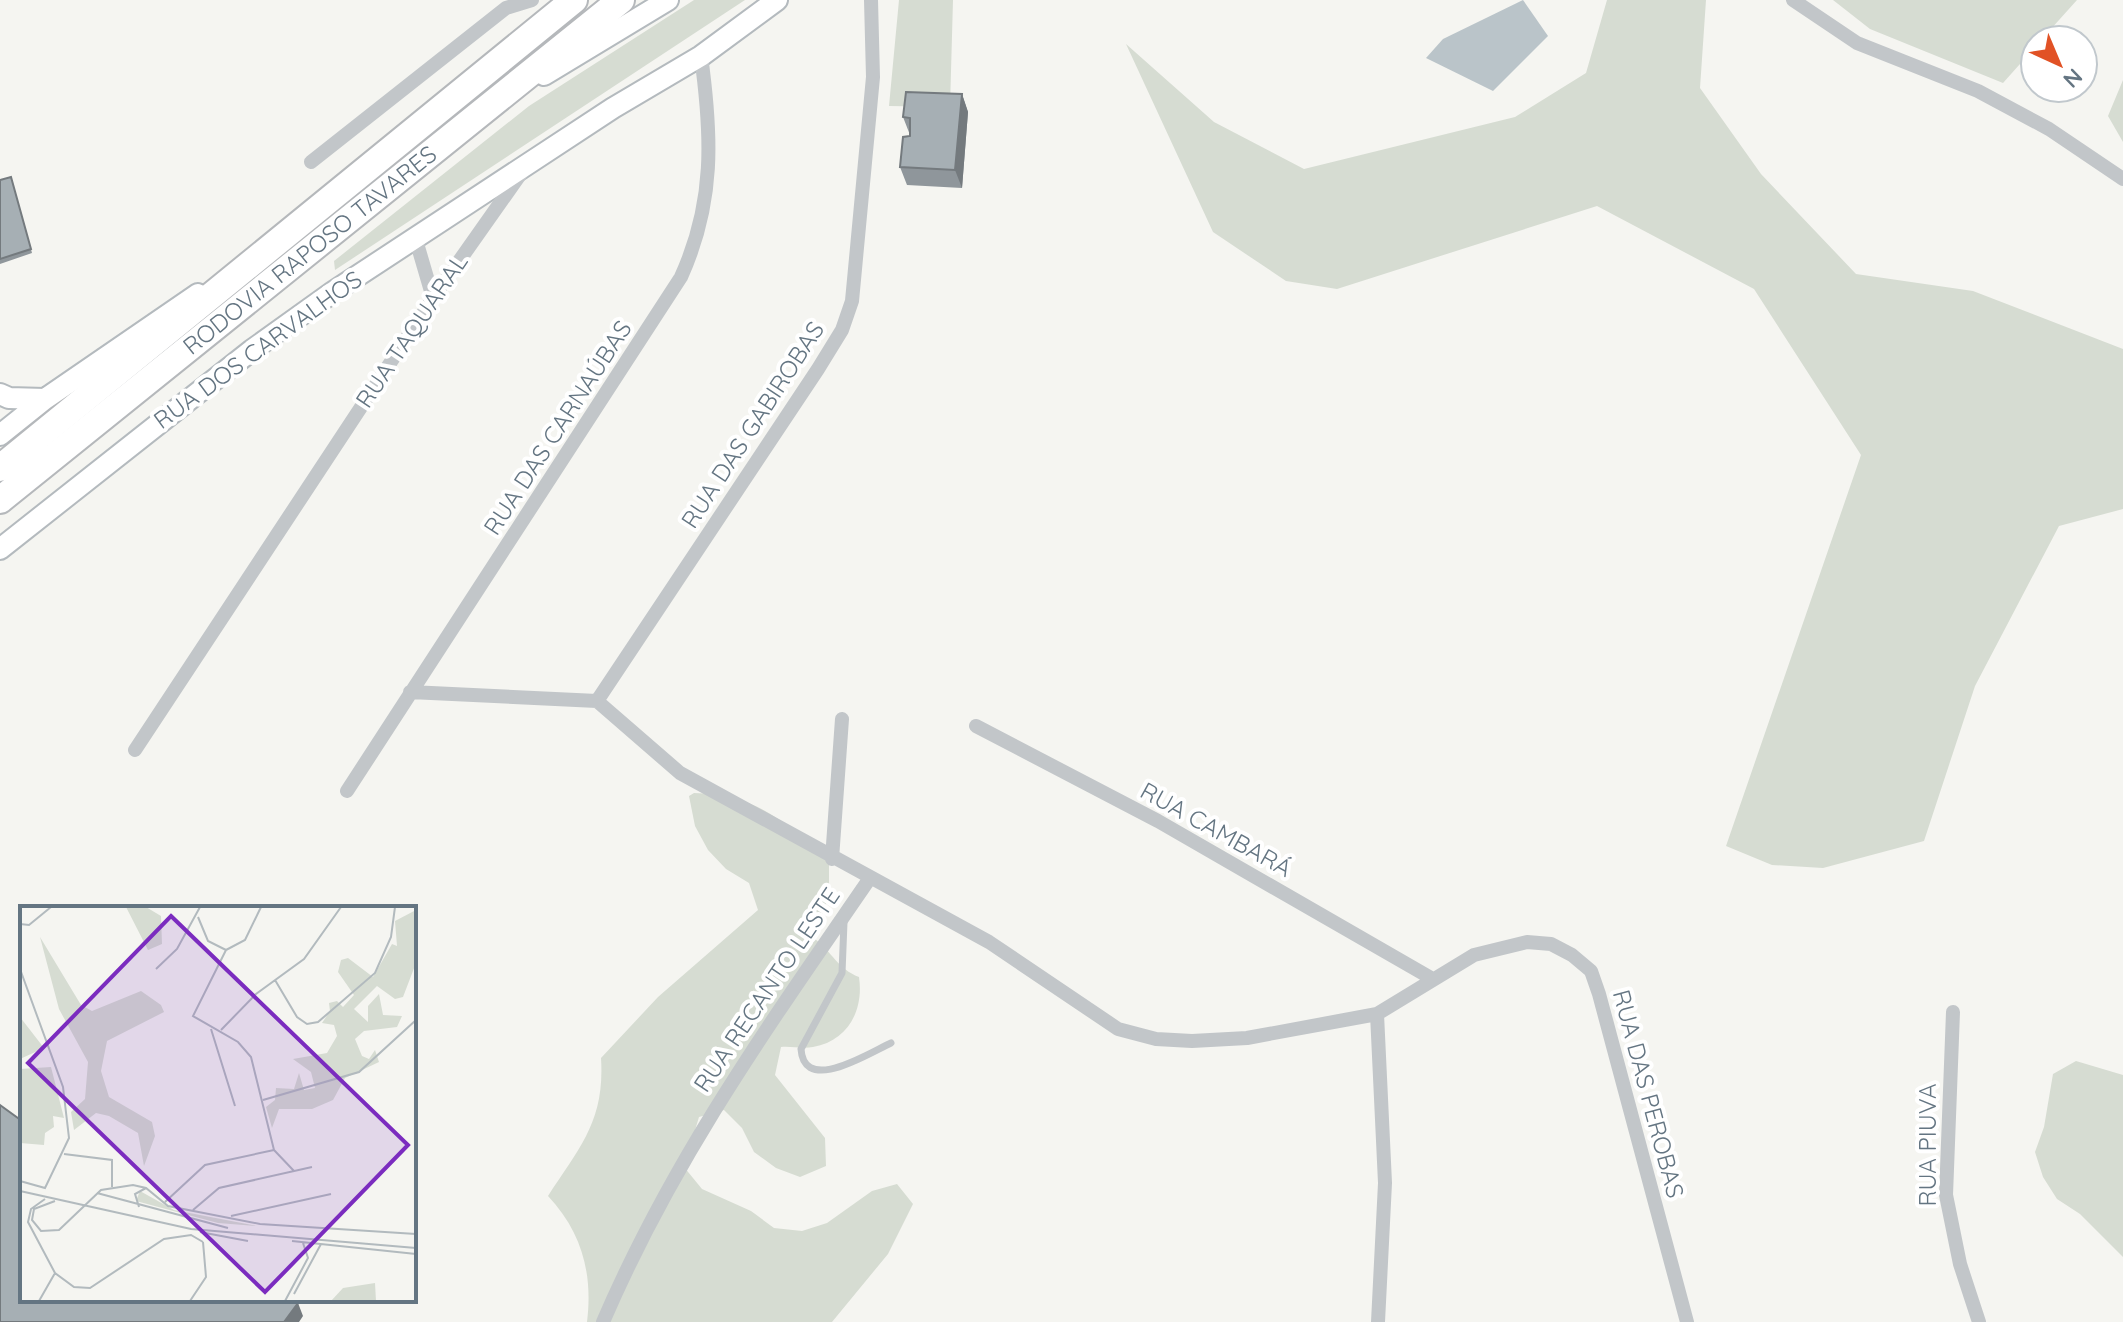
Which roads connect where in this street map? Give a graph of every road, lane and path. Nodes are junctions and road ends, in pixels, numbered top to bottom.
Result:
1 (532, 0) edge
2 (574, 0) edge
3 (621, 0) edge
4 (668, 0) edge
5 (777, 0) edge
6 (871, 0) edge
7 (1793, 0) edge
8 (505, 4) edge
9 (701, 56) junction
10 (460, 129) junction
11 (311, 162) dead end
12 (527, 165) junction
13 (2123, 179) edge
14 (416, 240) junction
15 (268, 248) junction
16 (433, 298) junction
17 (0, 394) edge
18 (45, 399) junction
19 (0, 435) edge
20 (0, 468) edge
21 (0, 500) edge
22 (0, 549) edge
23 (410, 692) junction
24 (597, 701) junction
25 (842, 719) dead end
26 (976, 726) dead end
27 (135, 750) dead end
28 (347, 791) dead end
29 (832, 859) junction
30 (870, 878) junction
31 (844, 916) junction
32 (1431, 978) junction
33 (1953, 1012) dead end
34 (1377, 1014) junction
35 (891, 1043) dead end
36 (603, 1322) edge
37 (1378, 1322) edge
38 (1687, 1322) edge
39 (1979, 1322) edge

1 - 8 street
2 - 15 highway, RODOVIA RAPOSO TAVARES
3 - 10 highway, RODOVIA RAPOSO TAVARES
4 - 10 main road
5 - 9 main road, RUA TAQUARAL
6 - 24 street, RUA DAS GABIROBAS
7 - 13 street
8 - 11 street
9 - 12 main road, RUA TAQUARAL
9 - 23 street, RUA DAS CARNAÚBAS
10 - 21 highway, RODOVIA RAPOSO TAVARES
12 - 14 main road, RUA DOS CARVALHOS
12 - 16 street, RUA TAQUARAL
14 - 16 street
14 - 22 main road, RUA DOS CARVALHOS
15 - 18 main road
15 - 20 highway, RODOVIA RAPOSO TAVARES
16 - 27 street, RUA TAQUARAL
17 - 18 main road
18 - 19 main road
23 - 24 street
23 - 28 street, RUA DAS CARNAÚBAS
24 - 29 street
25 - 29 street
26 - 32 street, RUA CAMBARÁ
29 - 30 street
30 - 31 street, RUA RECANTO LESTE
30 - 34 street, RUA RECANTO LESTE
31 - 35 lane
31 - 36 street, RUA RECANTO LESTE
32 - 34 street, RUA DAS PEROBAS
32 - 38 street, RUA DAS PEROBAS
33 - 39 street, RUA PIUVA
34 - 37 street

